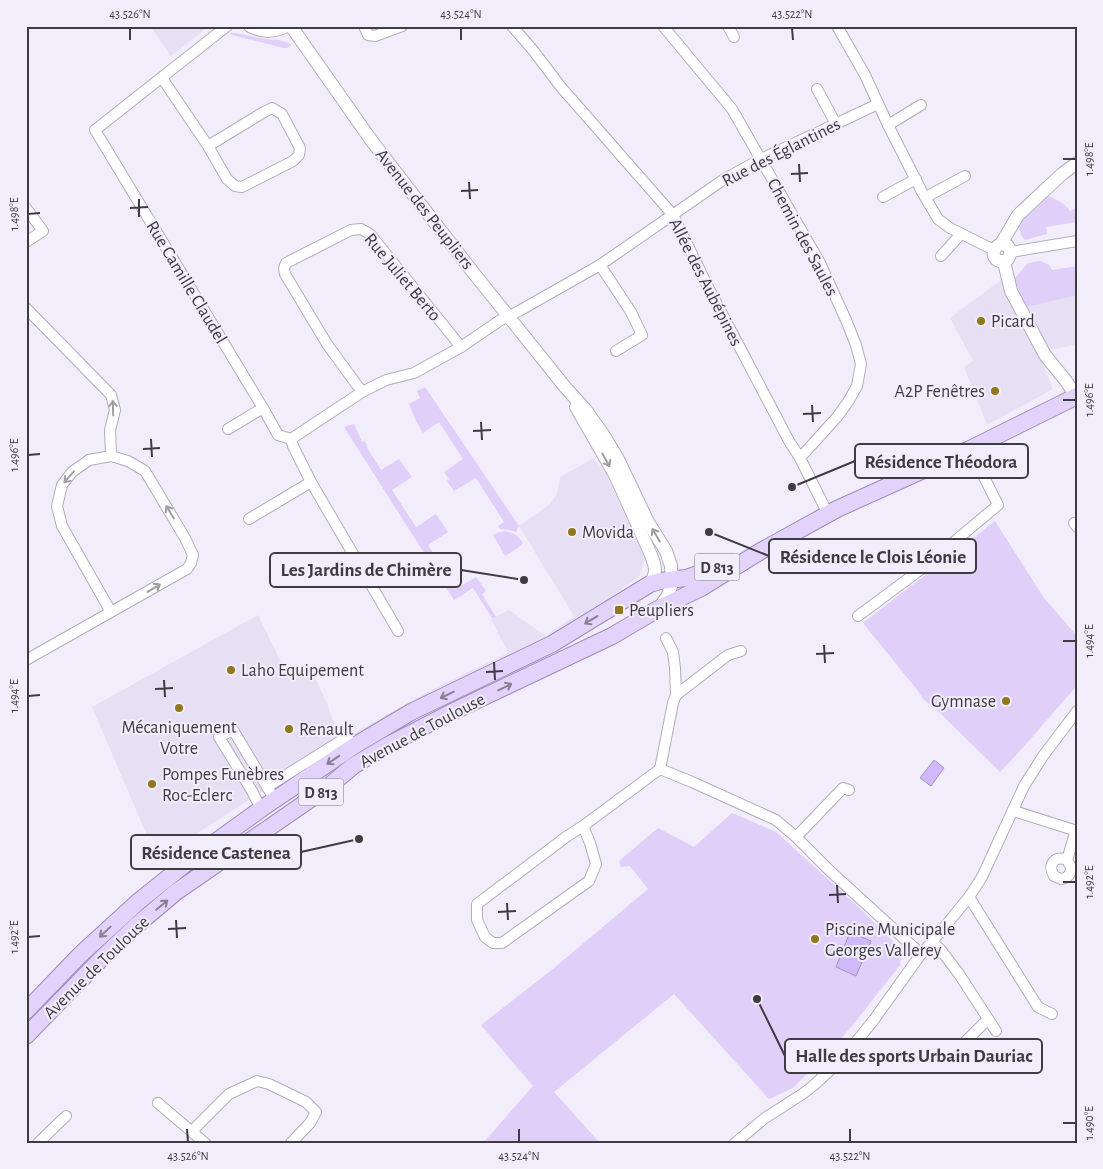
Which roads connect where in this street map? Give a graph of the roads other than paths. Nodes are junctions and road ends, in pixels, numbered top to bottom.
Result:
1 (227, 26) edge
2 (250, 26) edge
3 (287, 26) edge
4 (291, 26) edge
5 (364, 26) edge
6 (402, 26) edge
7 (512, 26) edge
8 (663, 26) edge
9 (728, 26) edge
10 (837, 26) edge
11 (734, 37) dead end
12 (162, 78) junction
13 (817, 89) dead end
14 (878, 104) junction
15 (921, 105) dead end
16 (836, 124) junction
17 (888, 125) junction
18 (208, 146) junction
19 (761, 160) junction
20 (1077, 163) edge
21 (965, 176) dead end
22 (916, 179) junction
23 (883, 196) dead end
24 (926, 197) junction
25 (26, 208) edge
26 (673, 215) junction
27 (961, 234) junction
28 (1077, 241) edge
29 (26, 242) edge
30 (1002, 252) junction
31 (941, 256) dead end
32 (600, 265) junction
33 (26, 308) edge
34 (508, 317) junction
35 (461, 347) junction
36 (616, 351) dead end
37 (565, 387) junction
38 (362, 392) junction
39 (1074, 398) edge
40 (263, 408) junction
41 (228, 429) dead end
42 (291, 439) junction
43 (970, 449) junction
44 (111, 456) junction
45 (800, 458) junction
46 (311, 482) junction
47 (828, 514) junction
48 (249, 519) dead end
49 (665, 584) junction
50 (111, 612) junction
51 (858, 616) dead end
52 (398, 631) dead end
53 (666, 638) dead end
54 (741, 650) dead end
55 (26, 660) edge
56 (676, 695) junction
57 (1077, 711) edge
58 (660, 769) junction
59 (849, 790) dead end
60 (271, 793) junction
61 (1014, 811) junction
62 (262, 812) junction
63 (288, 814) junction
64 (583, 826) junction
65 (1076, 831) edge
66 (257, 836) junction
67 (796, 837) junction
68 (1067, 860) dead end
69 (968, 898) junction
70 (935, 939) junction
71 (921, 954) junction
72 (26, 1011) edge
73 (1052, 1014) dead end
74 (988, 1019) junction
75 (996, 1032) dead end
76 (26, 1036) edge
77 (964, 1043) dead end
78 (158, 1103) dead end
79 (66, 1116) dead end
80 (193, 1132) junction
81 (38, 1143) edge
82 (205, 1143) edge
83 (291, 1143) edge
84 (735, 1143) edge

1 - 12 street
2 - 3 street
4 - 34 street, Avenue des Peupliers
5 - 6 street
7 - 26 street, Allée des Aubépines
8 - 19 street, Chemin des Saules
9 - 11 street
10 - 14 street
12 - 18 street
12 - 40 street, Rue Camille Claudel
13 - 16 street
14 - 16 street, Rue des Églantines
14 - 17 street
15 - 17 street
16 - 19 street, Rue des Églantines
17 - 22 street
18 - 18 street
19 - 26 street, Rue des Églantines
19 - 45 street, Chemin des Saules
20 - 30 street
21 - 24 street
22 - 23 street
22 - 24 street
24 - 27 street
25 - 29 street
26 - 32 street, Rue des Églantines
26 - 45 street, Allée des Aubépines
27 - 30 street
27 - 31 street
28 - 30 street
30 - 39 street
32 - 34 street, Rue des Églantines
32 - 36 street
44 -> 33 street
34 - 35 street, Rue des Églantines
34 - 37 street, Avenue des Peupliers
35 - 38 street, Rue des Églantines
35 - 38 street, Rue Juliet Berto
37 -> 49 street, Avenue des Peupliers
49 -> 37 street, Avenue des Peupliers
38 - 42 street, Rue des Églantines
39 - 43 main road, Avenue de Toulouse / D 813
40 - 41 street
40 - 42 street, Rue Camille Claudel
42 - 46 street, Rue Camille Claudel
43 - 47 main road, Avenue de Toulouse / D 813
43 - 51 street
44 -> 50 street
50 -> 44 street
45 - 47 street, Allée des Aubépines
46 - 48 street
46 - 52 street, Rue Camille Claudel
47 - 49 main road, Avenue de Toulouse / D 813
49 -> 60 main road, Avenue de Toulouse / D 813
63 -> 49 main road, Avenue de Toulouse / D 813
50 - 55 street
53 - 56 street
54 - 56 street
56 - 58 street
57 - 61 street
58 - 64 street
58 - 67 street
59 - 67 street
60 - 62 main road, Avenue de Toulouse / D 813
60 - 62 street
61 - 65 street
61 - 69 street
62 - 63 main road
62 - 66 main road
62 -> 72 main road, Avenue de Toulouse / D 813
63 - 66 main road, Avenue de Toulouse / D 813
64 - 64 street
65 - 68 street
76 -> 66 main road, Avenue de Toulouse / D 813
67 - 71 street
69 - 70 street
69 - 73 street
70 - 71 street
70 - 74 street
71 - 84 street
74 - 75 street
74 - 77 street
78 - 80 street
79 - 81 street
80 - 82 street
80 - 83 street

